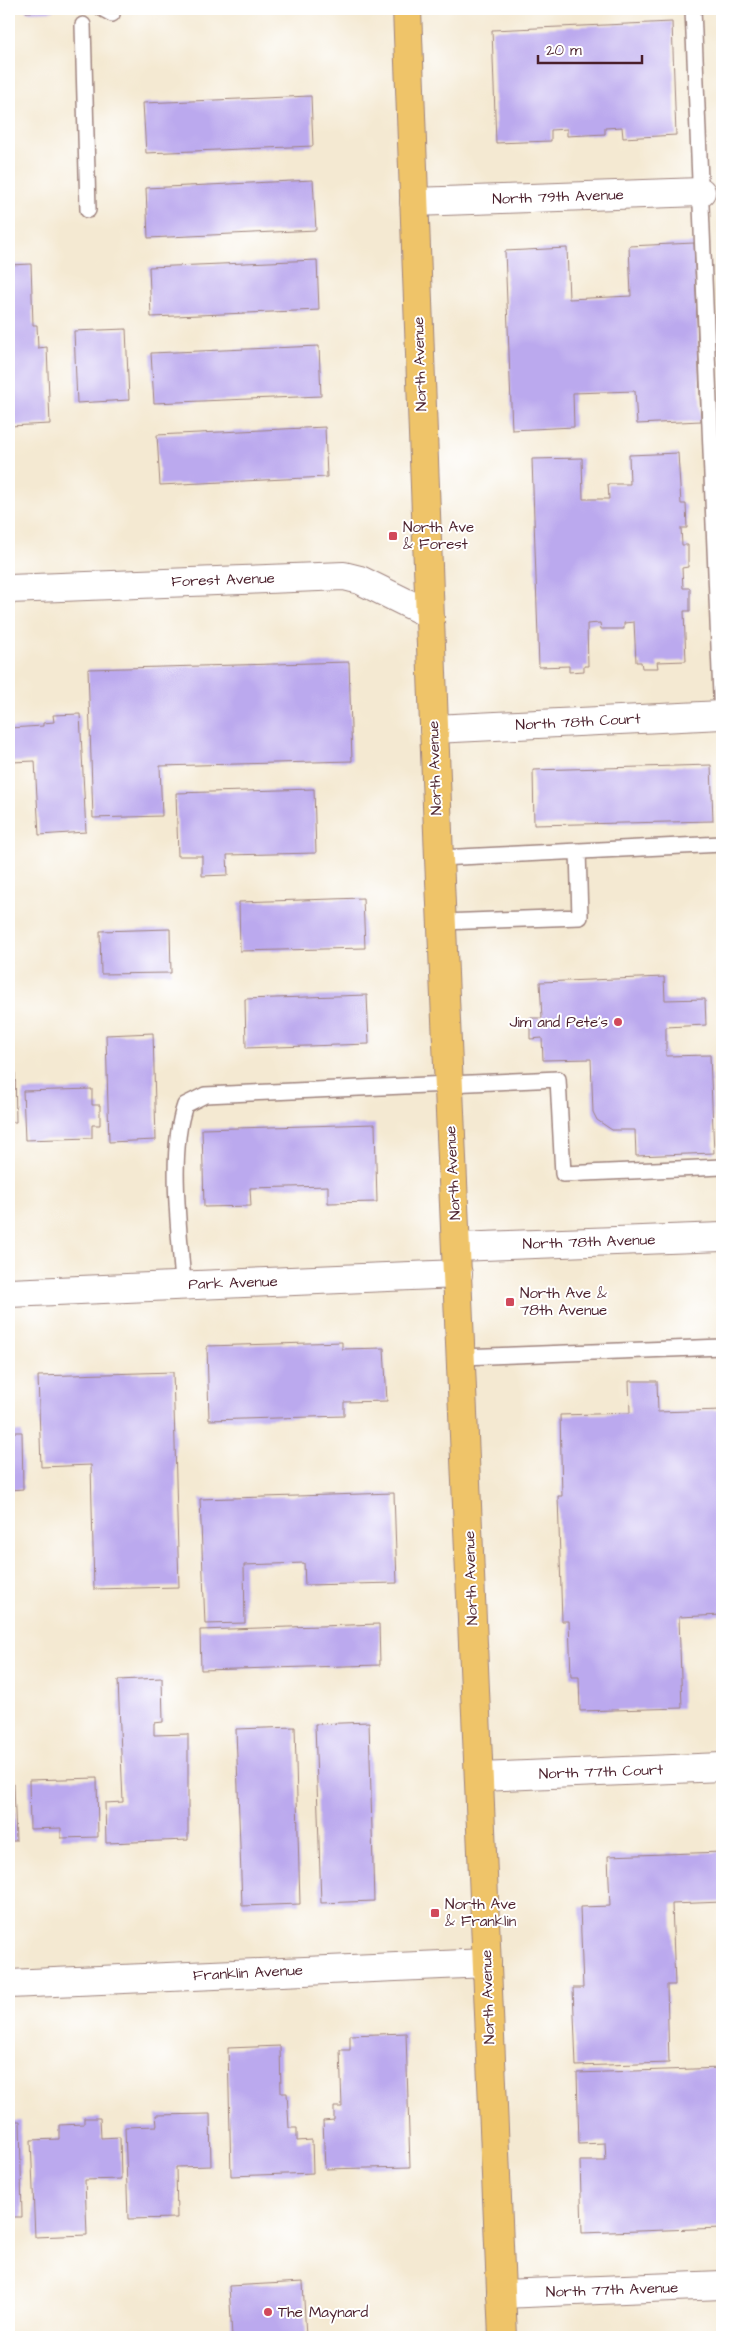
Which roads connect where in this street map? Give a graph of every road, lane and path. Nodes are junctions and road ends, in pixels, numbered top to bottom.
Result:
1 (407, 9) edge
2 (693, 9) edge
3 (83, 26) dead end
4 (701, 192) junction
5 (414, 202) junction
6 (88, 210) dead end
7 (717, 454) edge
8 (9, 589) edge
9 (429, 614) junction
10 (722, 716) edge
11 (722, 720) edge
12 (434, 729) junction
13 (722, 844) edge
14 (578, 851) junction
15 (439, 858) junction
16 (442, 922) junction
17 (449, 1084) junction
18 (722, 1167) edge
19 (722, 1237) edge
20 (457, 1260) junction
21 (183, 1285) junction
22 (9, 1293) edge
23 (722, 1347) edge
24 (461, 1356) junction
25 (722, 1767) edge
26 (480, 1777) junction
27 (487, 1963) junction
28 (9, 1984) edge
29 (722, 2285) edge
30 (501, 2294) junction
31 (503, 2337) edge

1 - 5 main road, North Avenue
2 - 4 lane
3 - 6 lane
4 - 5 street, North 79th Avenue
4 - 7 lane
5 - 9 main road, North Avenue
7 - 10 lane
8 - 9 street, Forest Avenue
9 - 12 main road, North Avenue
10 - 11 lane
10 - 12 street, North 78th Court
12 - 15 main road, North Avenue
13 - 14 lane
14 - 15 lane
14 - 16 lane
15 - 16 main road, North Avenue
16 - 17 main road, North Avenue
17 - 18 lane
17 - 20 main road, North Avenue
17 - 21 lane
19 - 20 street, North 78th Avenue
20 - 21 street, Park Avenue
20 - 24 main road, North Avenue
21 - 22 street, Park Avenue
23 - 24 lane
24 - 26 main road, North Avenue
25 - 26 street, North 77th Court
26 - 27 main road, North Avenue
27 - 28 street, Franklin Avenue
27 - 30 main road, North Avenue
29 - 30 street, North 77th Avenue
30 - 31 main road, North Avenue

